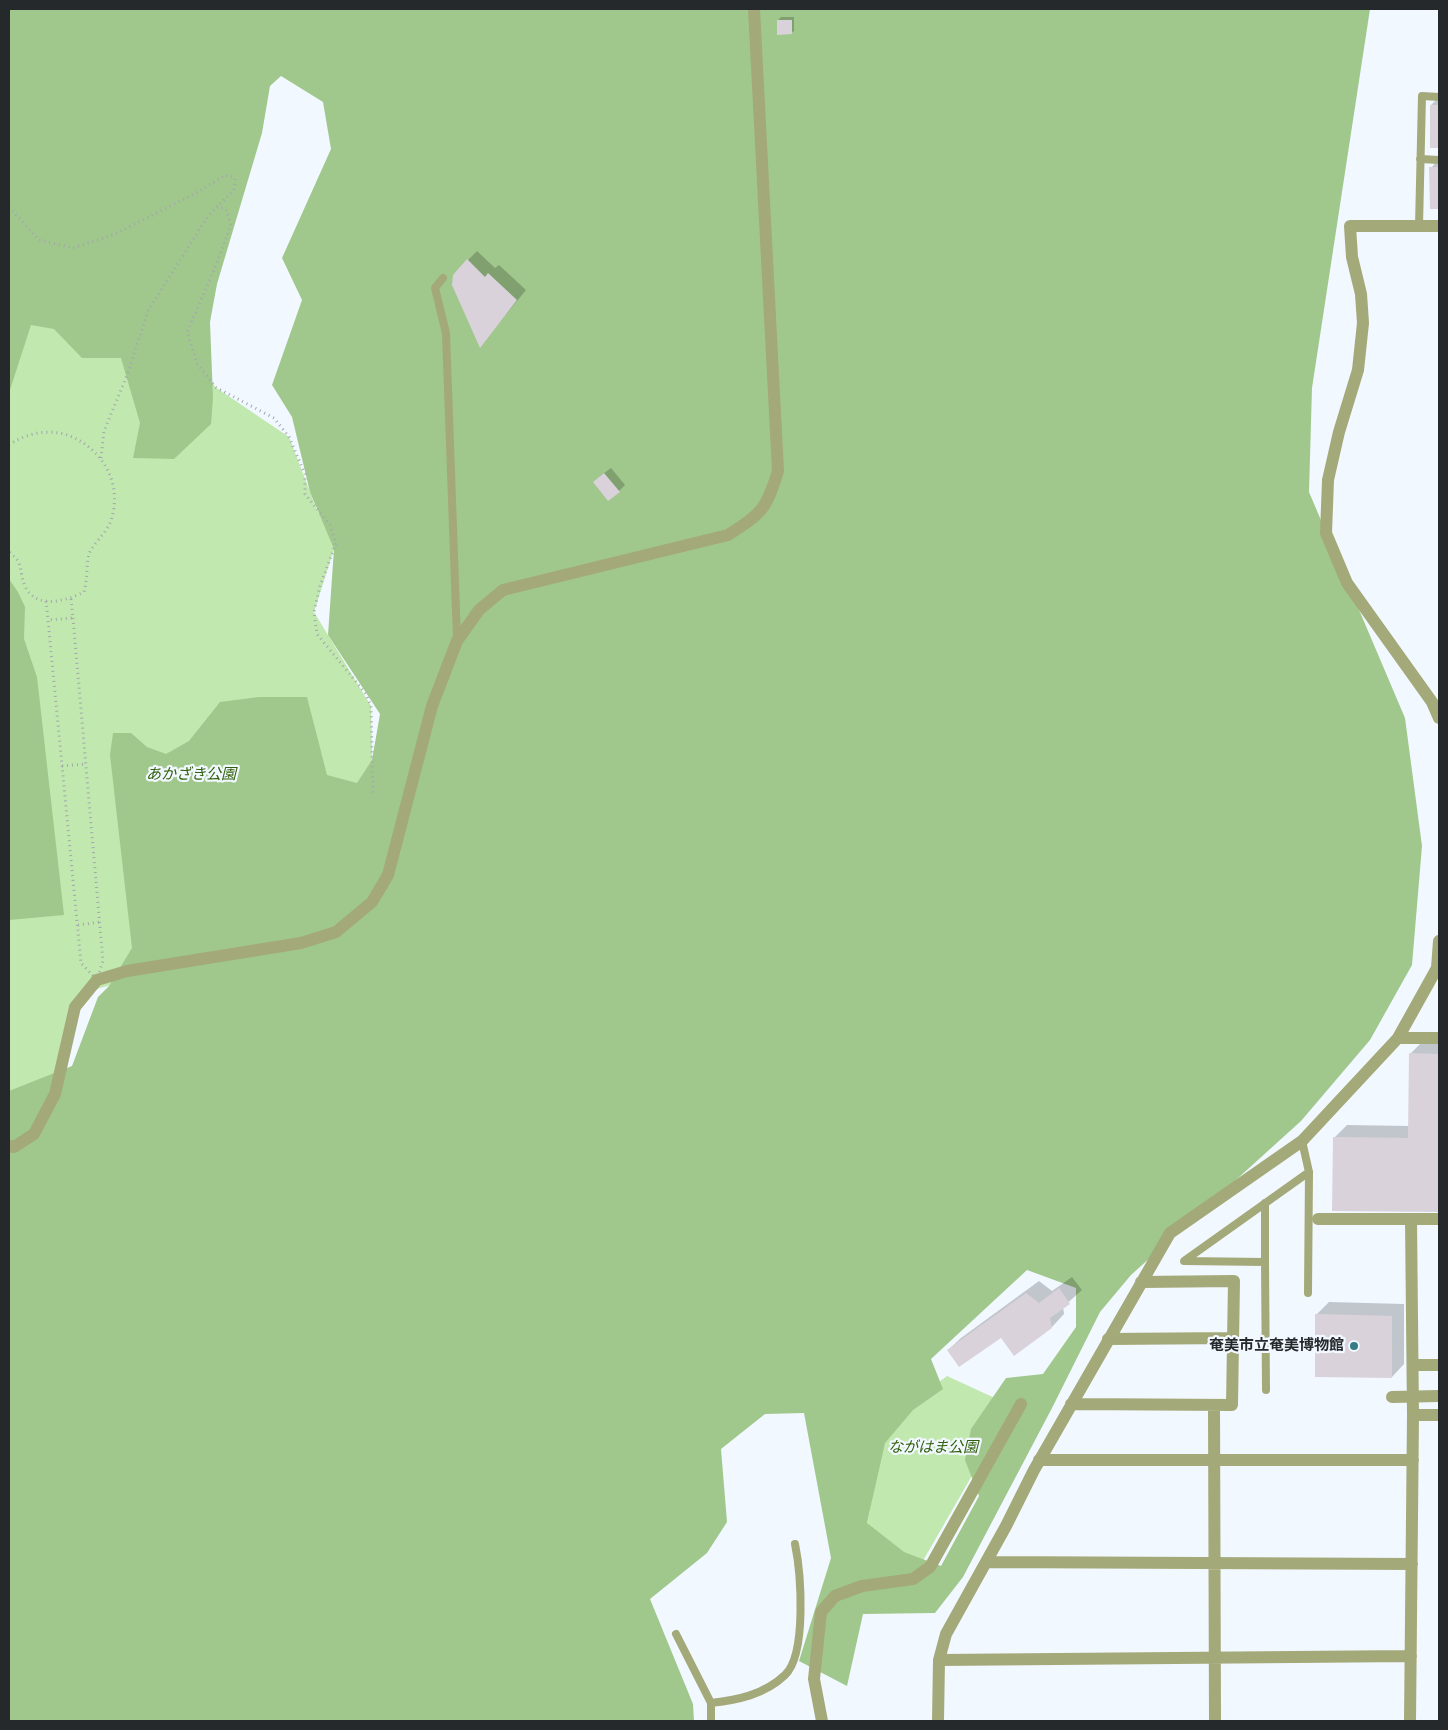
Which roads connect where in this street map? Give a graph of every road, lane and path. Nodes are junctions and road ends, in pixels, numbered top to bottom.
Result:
1 (754, 9) edge
2 (1439, 96) edge
3 (1420, 159) junction
4 (1439, 160) edge
5 (9, 207) edge
6 (217, 207) junction
7 (1419, 226) junction
8 (1439, 226) edge
9 (443, 278) dead end
10 (9, 446) edge
11 (101, 458) junction
12 (9, 552) edge
13 (71, 599) junction
14 (46, 601) junction
15 (73, 618) junction
16 (48, 620) junction
17 (457, 641) junction
18 (1439, 718) edge
19 (86, 764) junction
20 (62, 766) junction
21 (373, 794) dead end
22 (100, 922) junction
23 (78, 925) junction
24 (1439, 941) edge
25 (97, 980) junction
26 (1398, 1038) junction
27 (1439, 1038) edge
28 (1302, 1141) junction
29 (9, 1146) edge
30 (1309, 1172) junction
31 (1265, 1203) junction
32 (1318, 1219) dead end
33 (1411, 1219) junction
34 (1439, 1219) edge
35 (1265, 1262) junction
36 (1141, 1282) junction
37 (1308, 1293) dead end
38 (1233, 1338) junction
39 (1108, 1339) junction
40 (1413, 1365) junction
41 (1439, 1365) edge
42 (1266, 1390) dead end
43 (1413, 1395) junction
44 (1392, 1396) dead end
45 (1439, 1396) edge
46 (1021, 1404) dead end
47 (1071, 1404) junction
48 (1214, 1405) junction
49 (1413, 1415) junction
50 (1439, 1415) edge
51 (1040, 1460) junction
52 (1413, 1460) junction
53 (1214, 1461) junction
54 (795, 1544) dead end
55 (987, 1562) junction
56 (1215, 1564) junction
57 (1412, 1564) junction
58 (676, 1634) dead end
59 (1411, 1656) junction
60 (1215, 1657) junction
61 (939, 1660) junction
62 (710, 1703) junction
63 (711, 1721) edge
64 (822, 1721) edge
65 (938, 1721) edge
66 (1214, 1721) edge
67 (1410, 1721) edge

1 - 17 street
2 - 3 lane
3 - 4 lane
3 - 7 lane
5 - 6 path
6 - 11 path
6 - 21 path
7 - 8 street
7 - 18 street
9 - 17 lane
10 - 11 path
11 - 13 path
12 - 14 path
13 - 14 path
13 - 15 path
14 - 16 path
15 - 16 path
15 - 19 path
16 - 20 path
17 - 25 street
19 - 20 path
19 - 22 path
20 - 23 path
22 - 23 path
22 - 25 path
23 - 25 path
24 - 26 street
25 - 29 street
26 - 27 street
26 - 28 street
28 - 30 lane
28 - 36 street
30 - 31 lane
30 - 37 lane
31 - 35 lane
31 - 35 lane
32 - 33 street
33 - 34 street
33 - 40 street
35 - 42 lane
36 - 38 street
36 - 39 street
38 - 39 street
38 - 48 street
39 - 47 street
40 - 41 street
40 - 43 street
43 - 44 street
43 - 45 street
43 - 49 street
46 - 64 street
47 - 48 street
47 - 51 street
48 - 53 street
49 - 50 street
49 - 52 street
51 - 53 street
51 - 55 street
52 - 53 street
52 - 57 street
53 - 56 street
54 - 62 lane
55 - 56 street
55 - 61 street
56 - 57 street
56 - 60 street
57 - 59 street
58 - 62 lane
59 - 60 street
59 - 67 street
60 - 61 street
60 - 66 street
61 - 65 street
62 - 63 lane

